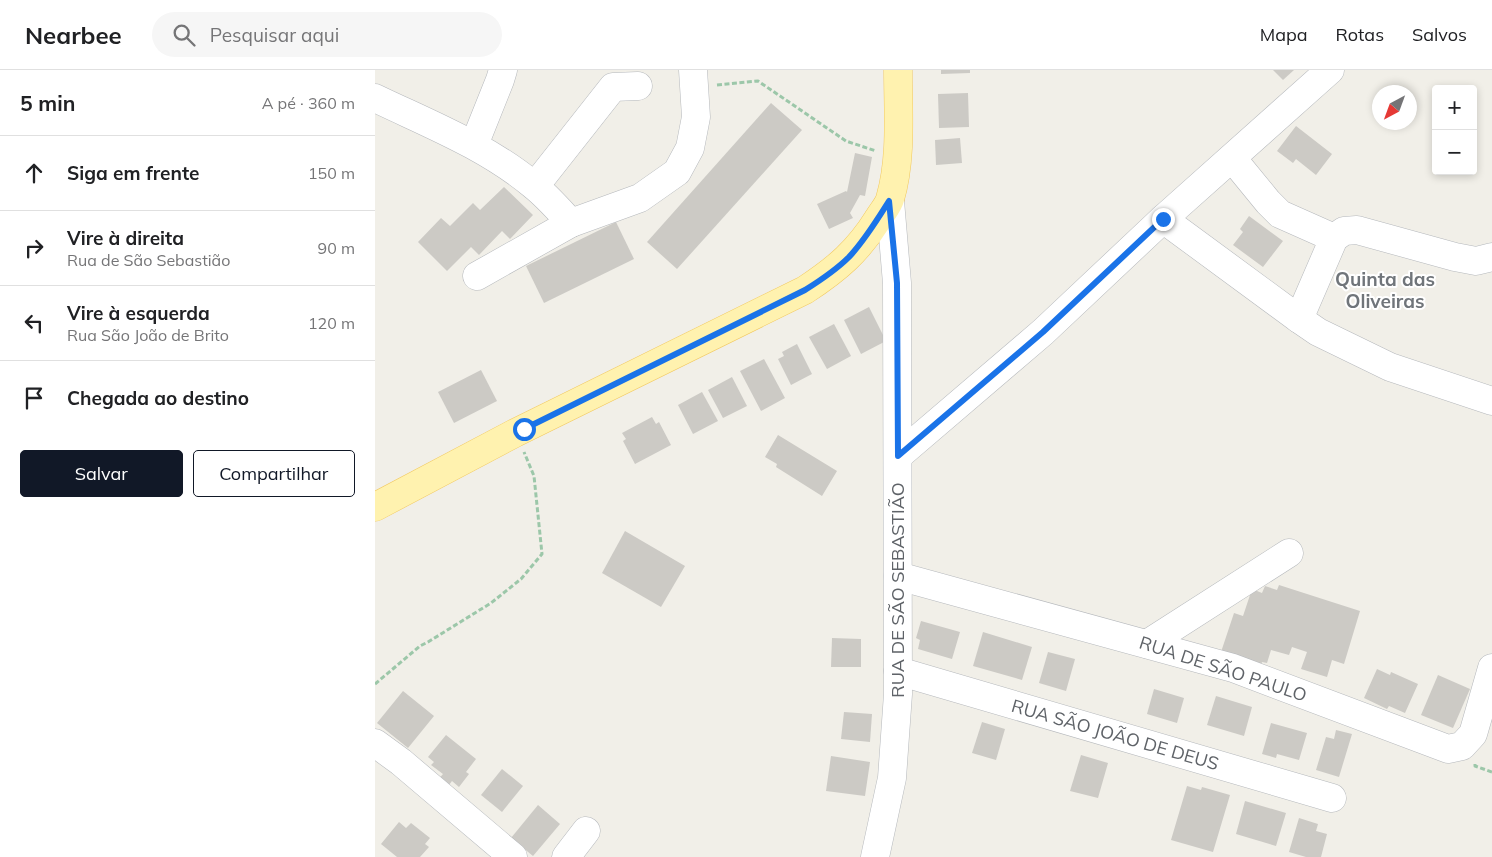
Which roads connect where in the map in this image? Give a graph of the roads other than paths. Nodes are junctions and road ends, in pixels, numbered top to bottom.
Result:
1 (503, 70) edge
2 (898, 70) edge
3 (1330, 70) edge
4 (694, 79) edge
5 (639, 86) dead end
6 (375, 98) edge
7 (474, 145) junction
8 (1232, 158) junction
9 (535, 186) junction
10 (889, 201) junction
11 (1163, 219) junction
12 (571, 223) junction
13 (1334, 238) junction
14 (1492, 257) edge
15 (477, 276) dead end
16 (1299, 319) junction
17 (1492, 401) edge
18 (898, 456) junction
19 (375, 507) edge
20 (1289, 553) dead end
21 (898, 576) junction
22 (1147, 644) junction
23 (1492, 668) edge
24 (898, 671) junction
25 (375, 743) edge
26 (1475, 758) edge
27 (1332, 798) dead end
28 (586, 830) dead end
29 (513, 857) edge
30 (566, 857) edge
31 (875, 857) edge

1 - 7 street
2 - 10 main road
3 - 8 street
4 - 12 street
5 - 9 street
6 - 7 street
7 - 9 street
8 - 11 street
8 - 13 street
9 - 12 street
10 - 18 street, RUA DE SÃO SEBASTIÃO
10 - 19 main road
11 - 16 street
11 - 18 street
12 - 15 street
13 - 14 street
13 - 16 street
16 - 17 street
18 - 21 street, RUA DE SÃO SEBASTIÃO
20 - 22 street
21 - 22 street, RUA DE SÃO PAULO
21 - 24 street, RUA DE SÃO SEBASTIÃO
22 - 26 street, RUA DE SÃO PAULO
23 - 26 street, RUA DE SÃO PAULO
24 - 27 street, RUA SÃO JOÃO DE DEUS
24 - 31 street, RUA DE SÃO SEBASTIÃO
25 - 29 street
28 - 30 street

